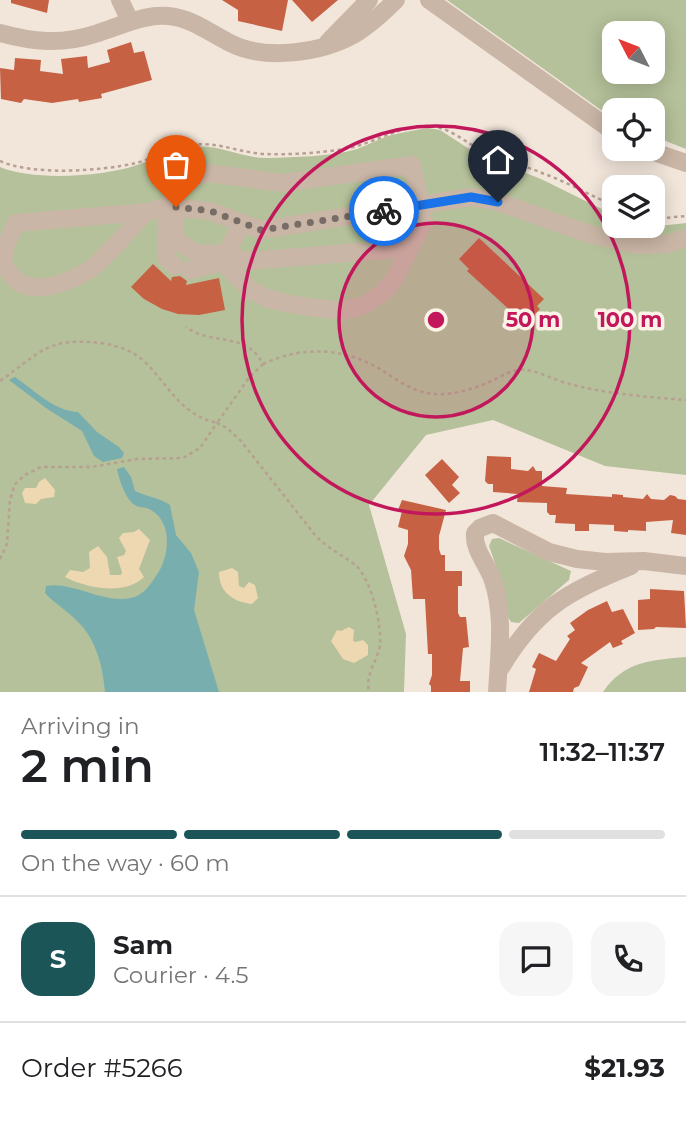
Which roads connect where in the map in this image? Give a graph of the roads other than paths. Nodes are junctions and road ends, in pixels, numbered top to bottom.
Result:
1 (120, 0) edge
2 (369, 0) edge
3 (396, 0) edge
4 (429, 0) edge
5 (130, 21) junction
6 (0, 33) edge
7 (326, 45) junction
8 (602, 123) edge
9 (665, 156) edge
10 (686, 163) edge
11 (421, 205) junction
12 (167, 207) junction
13 (146, 212) junction
14 (242, 223) junction
15 (686, 238) edge
16 (410, 248) junction
17 (224, 258) junction
18 (644, 561) junction
19 (686, 566) edge
20 (498, 672) junction
21 (497, 692) edge

1 - 5 street
2 - 7 street
3 - 7 street
4 - 8 street
5 - 6 street
5 - 7 street
9 - 10 street
11 - 12 street
11 - 14 street
11 - 15 street
11 - 16 street
12 - 13 street
12 - 14 street
12 - 17 street
12 - 17 street
13 - 13 street
14 - 17 street
16 - 17 street
16 - 17 street
18 - 19 street
18 - 20 street
18 - 20 street
20 - 21 street

